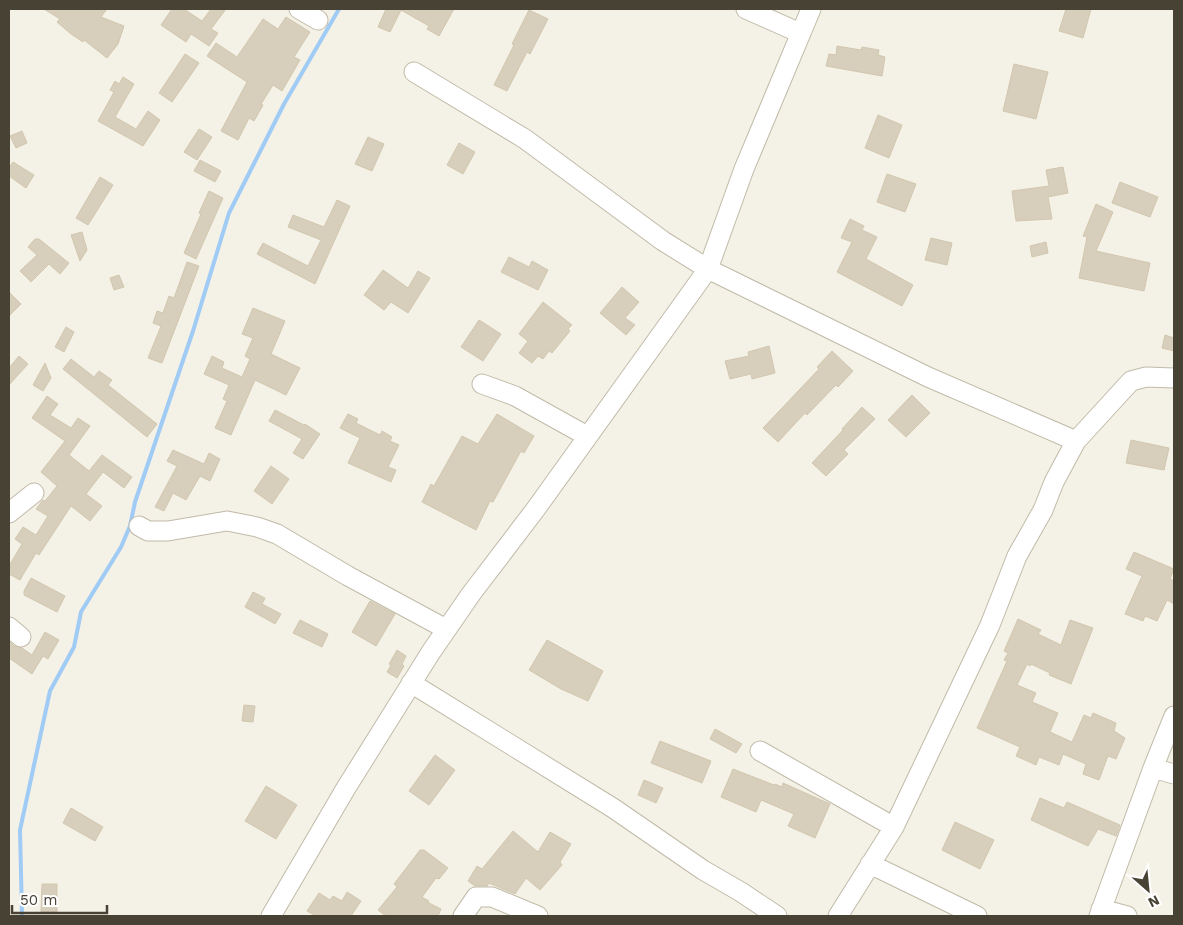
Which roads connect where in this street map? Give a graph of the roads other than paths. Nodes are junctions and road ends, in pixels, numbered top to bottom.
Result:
1 (299, 9) edge
2 (746, 9) edge
3 (811, 9) edge
4 (318, 20) dead end
5 (800, 33) junction
6 (414, 72) dead end
7 (708, 269) junction
8 (1174, 378) edge
9 (482, 384) dead end
10 (587, 436) junction
11 (1076, 441) junction
12 (34, 493) dead end
13 (9, 513) edge
14 (139, 526) dead end
15 (446, 630) junction
16 (411, 683) junction
17 (1174, 716) edge
18 (760, 750) dead end
19 (1153, 768) junction
20 (1174, 774) edge
21 (894, 827) junction
22 (870, 864) junction
23 (1100, 912) edge
24 (271, 916) edge
25 (463, 916) edge
26 (538, 916) edge
27 (777, 916) edge
28 (838, 916) edge
29 (977, 916) edge
30 (1127, 916) edge

1 - 4 street
2 - 5 street
3 - 5 street
5 - 7 street
6 - 7 street
7 - 10 street
7 - 11 street
8 - 11 street
9 - 10 street
10 - 15 street
11 - 21 street
12 - 13 street
14 - 15 street
15 - 16 street
16 - 24 street
16 - 27 street
17 - 19 street
18 - 21 street
19 - 20 street
19 - 23 street
21 - 22 street
22 - 28 street
22 - 29 street
23 - 30 street
25 - 26 street

